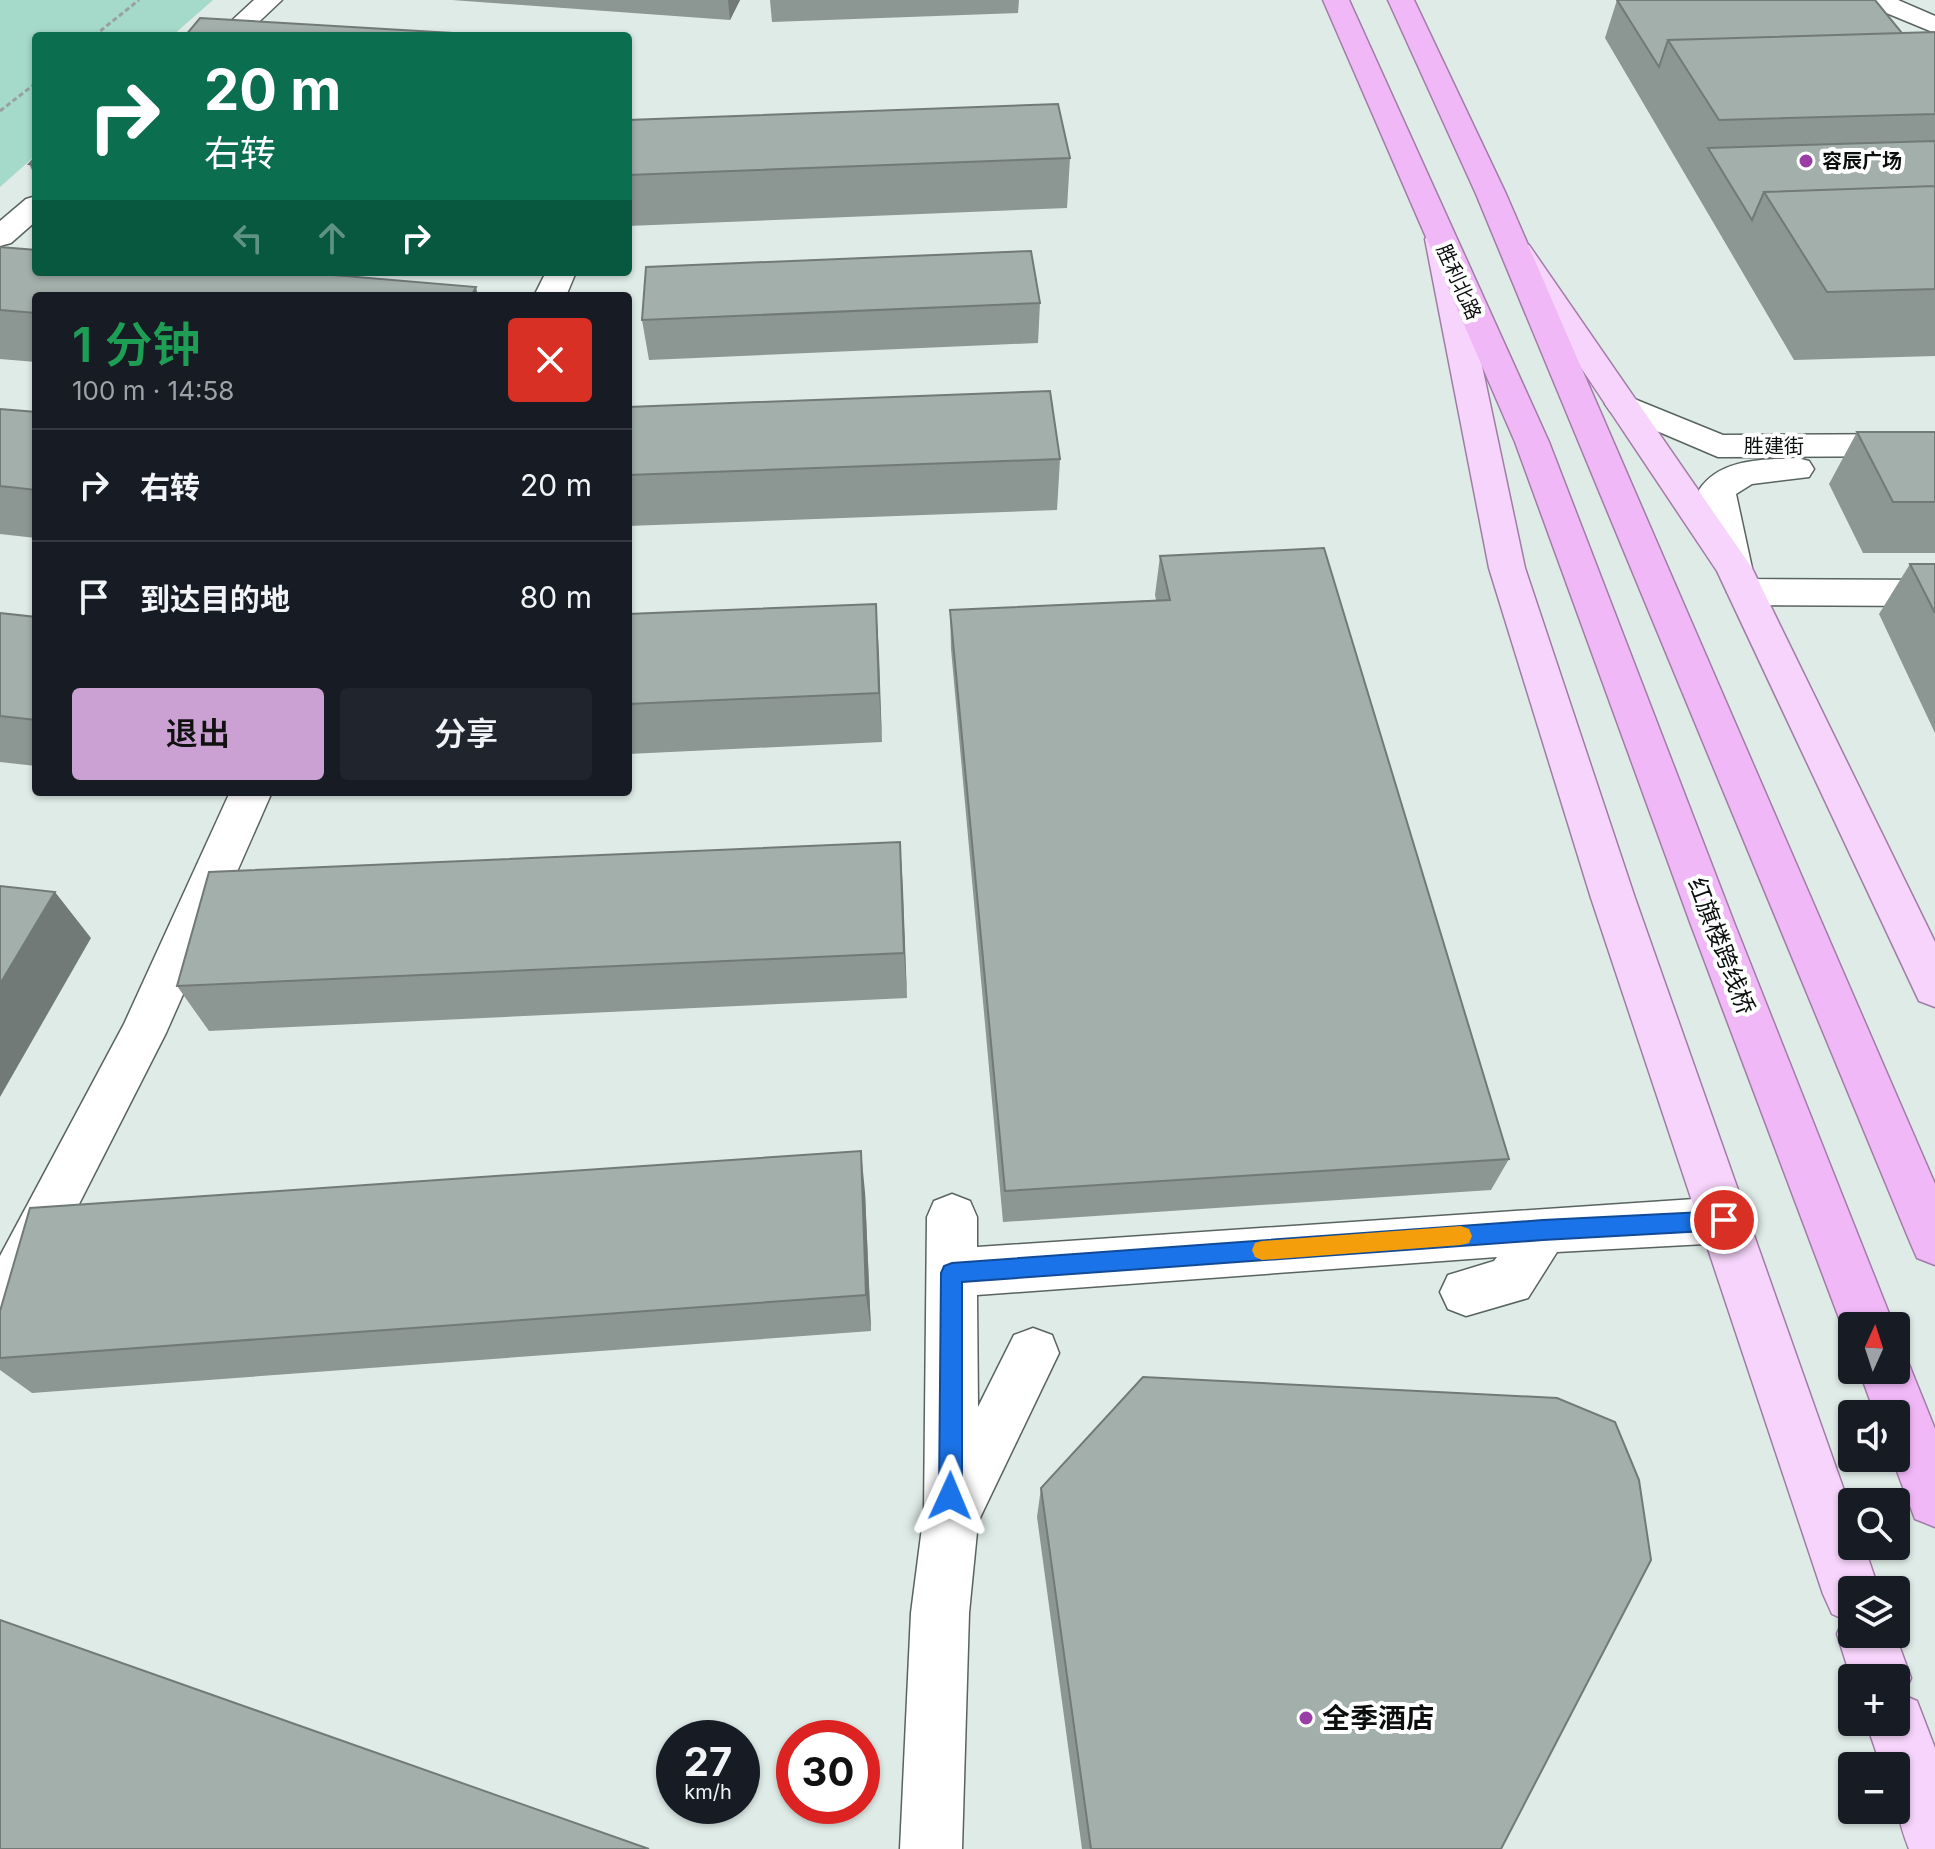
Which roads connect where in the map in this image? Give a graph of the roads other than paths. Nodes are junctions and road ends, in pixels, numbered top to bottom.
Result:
1 (269, 0) edge
2 (1336, 0) edge
3 (1401, 0) edge
4 (1876, 0) edge
5 (1935, 26) edge
6 (233, 32) edge
7 (1935, 48) edge
8 (32, 209) edge
9 (0, 237) edge
10 (1440, 239) junction
11 (1510, 239) junction
12 (1622, 404) junction
13 (1935, 445) edge
14 (1935, 466) edge
15 (1578, 565) joint
16 (1740, 580) junction
17 (1935, 593) edge
18 (249, 796) edge
19 (1924, 942) edge
20 (1935, 988) edge
21 (952, 1217) dead end
22 (1724, 1220) junction
23 (1543, 1230) junction
24 (1935, 1242) edge
25 (952, 1273) junction
26 (1466, 1292) dead end
27 (0, 1307) edge
28 (1863, 1312) edge
29 (1033, 1353) dead end
30 (1890, 1384) edge
31 (1935, 1499) edge
32 (950, 1518) junction
33 (1846, 1576) edge
34 (1901, 1736) edge
35 (1935, 1836) edge
36 (931, 1849) edge

1 - 6 street
2 - 10 highway, 胜利北路
3 - 11 highway
4 - 5 street
5 - 7 street
8 - 9 street
10 - 15 highway, 胜利北路
10 - 22 main road
11 - 12 main road
11 - 24 highway
12 - 13 street, 胜建街
12 - 16 main road
14 - 16 street, 胜建街
15 - 28 highway, 红旗楼跨线桥
16 - 17 street
16 - 19 main road
18 - 27 street
19 - 20 main road
21 - 25 street
22 - 23 street
22 - 33 main road
23 - 25 street
23 - 26 street
25 - 32 street
29 - 32 street
30 - 31 highway
32 - 36 street
34 - 35 main road

